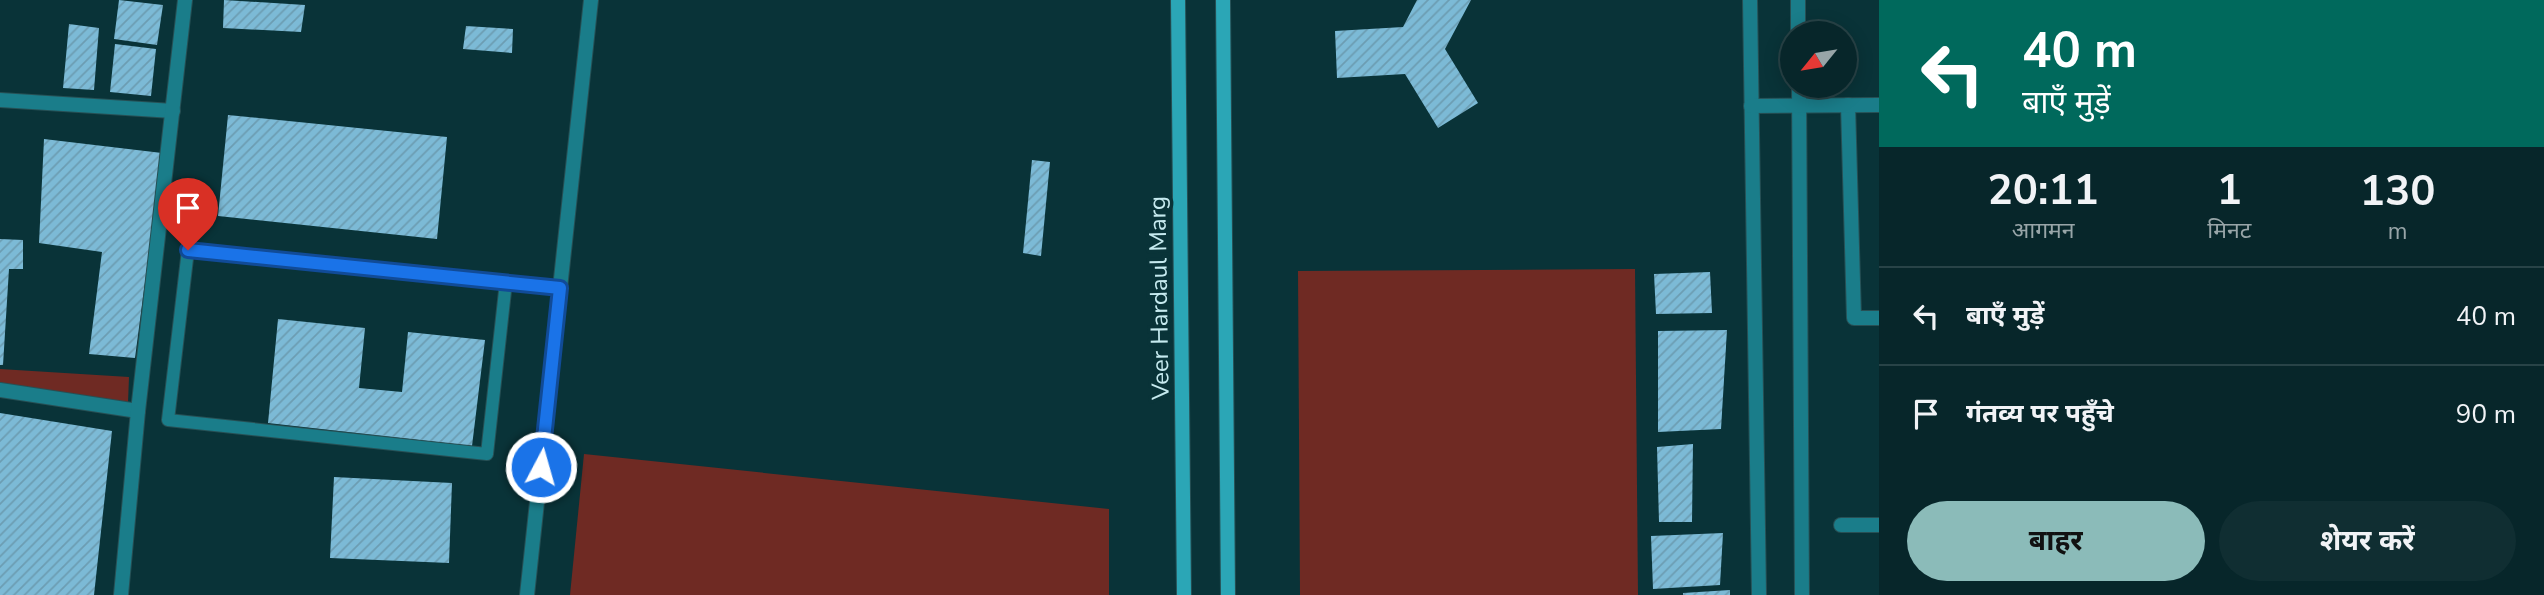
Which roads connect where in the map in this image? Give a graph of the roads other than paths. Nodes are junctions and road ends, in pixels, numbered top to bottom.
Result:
1 (185, 0) edge
2 (591, 0) edge
3 (1178, 0) edge
4 (1223, 0) edge
5 (1750, 0) edge
6 (1798, 0) edge
7 (1798, 21) edge
8 (1800, 98) edge
9 (0, 100) edge
10 (1800, 103) junction
11 (1848, 105) junction
12 (1879, 105) edge
13 (1751, 106) junction
14 (173, 111) junction
15 (506, 282) junction
16 (560, 288) junction
17 (1879, 318) edge
18 (0, 390) edge
19 (138, 411) junction
20 (1841, 525) dead end
21 (1879, 525) edge
22 (121, 595) edge
23 (527, 595) edge
24 (1184, 595) edge
25 (1228, 595) edge
26 (1759, 595) edge
27 (1802, 595) edge

1 - 14 street
2 - 16 street
3 - 24 street, Veer Hardaul Marg
4 - 25 street
5 - 13 street
6 - 7 street
8 - 10 street
9 - 14 street
10 - 11 street
10 - 13 street
10 - 27 street
11 - 12 street
11 - 17 street
13 - 26 street
14 - 19 street
15 - 15 lane
15 - 16 lane
16 - 23 street
18 - 19 street
19 - 22 street
20 - 21 street

